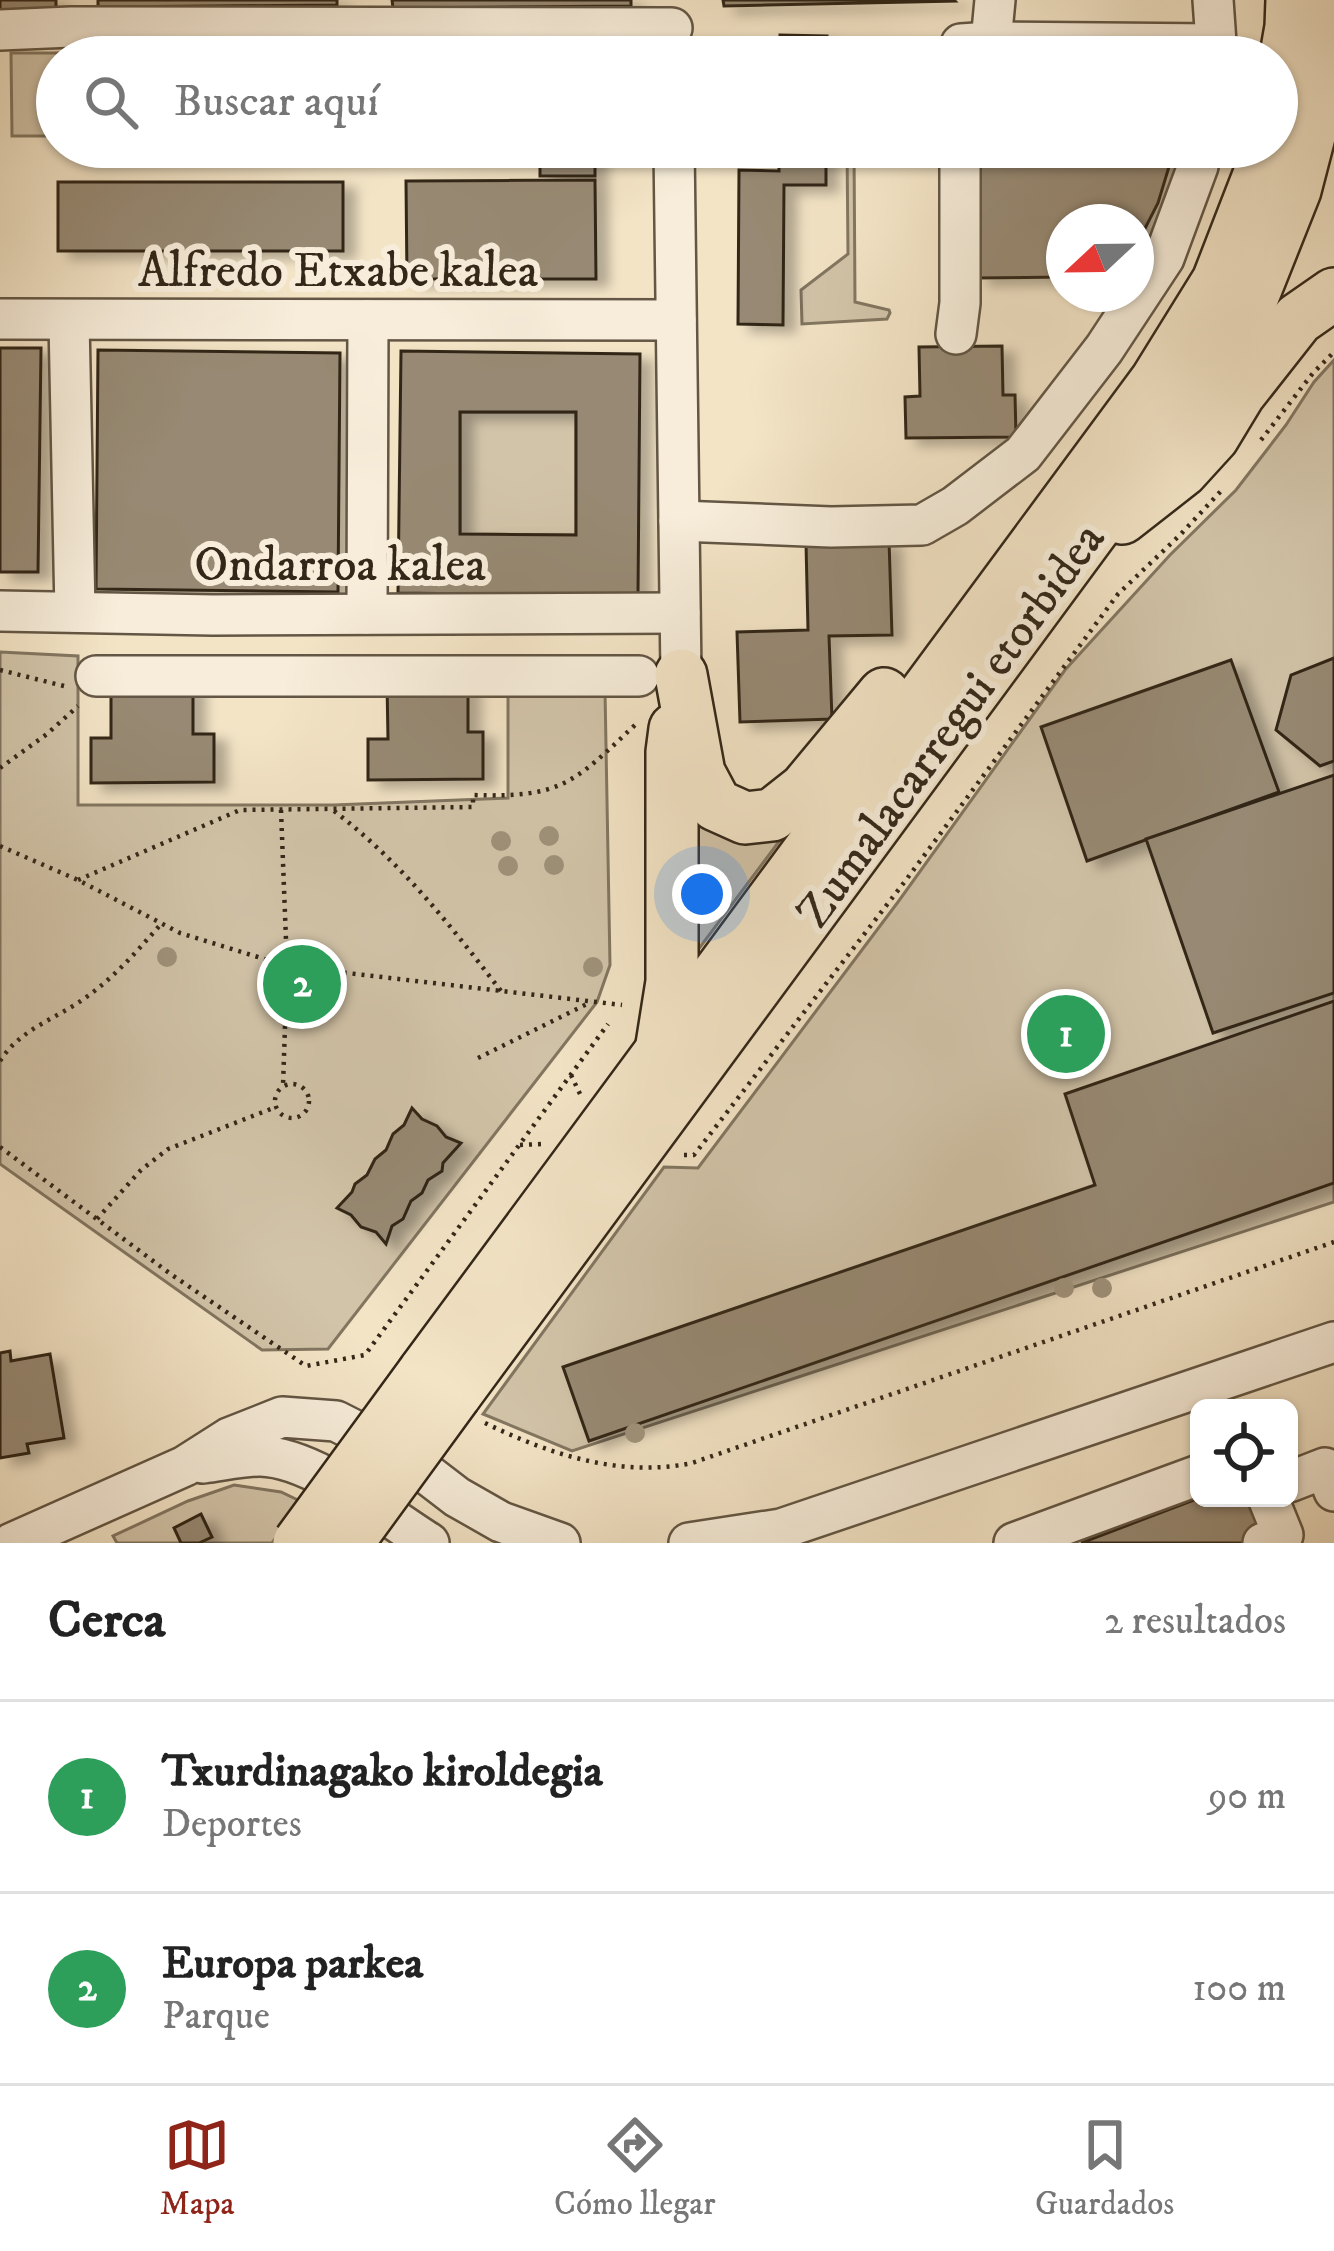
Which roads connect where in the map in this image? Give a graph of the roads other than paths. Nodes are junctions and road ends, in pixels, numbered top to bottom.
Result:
1 (995, 0) edge
2 (1213, 0) edge
3 (1292, 0) edge
4 (1330, 0) edge
5 (70, 14) edge
6 (379, 14) edge
7 (672, 28) edge
8 (0, 30) edge
9 (981, 36) edge
10 (1215, 36) edge
11 (1292, 36) edge
12 (1298, 103) edge
13 (1298, 112) edge
14 (674, 168) edge
15 (960, 168) edge
16 (1197, 168) edge
17 (1261, 168) edge
18 (1295, 168) edge
19 (1334, 181) edge
20 (1334, 294) edge
21 (0, 320) edge
22 (368, 320) junction
23 (676, 320) junction
24 (69, 321) junction
25 (956, 334) dead end
26 (679, 521) junction
27 (1054, 548) junction
28 (0, 611) edge
29 (75, 611) junction
30 (680, 613) junction
31 (367, 614) junction
32 (660, 675) junction
33 (83, 690) road end
34 (661, 1051) junction
35 (1334, 1342) edge
36 (440, 1383) junction
37 (1334, 1442) edge
38 (1298, 1450) edge
39 (185, 1466) junction
40 (1190, 1478) edge
41 (1298, 1478) edge
42 (1334, 1491) edge
43 (1272, 1507) edge
44 (769, 1536) edge
45 (12, 1543) edge
46 (299, 1543) edge
47 (346, 1543) edge
48 (429, 1543) edge
49 (560, 1543) edge
50 (689, 1543) edge
51 (1014, 1543) edge
52 (1263, 1543) edge

1 - 9 street
2 - 10 street
3 - 11 main road, Zumalacarregui etorbidea
4 - 12 main road, Zumalacarregui etorbidea
5 - 6 street
5 - 8 street
6 - 7 street
13 - 19 main road
14 - 23 street
15 - 25 street
16 - 26 street
17 - 27 main road, Zumalacarregui etorbidea
18 - 27 main road, Zumalacarregui etorbidea
20 - 27 main road
21 - 24 street, Alfredo Etxabe kalea
22 - 23 street, Alfredo Etxabe kalea
22 - 24 street, Alfredo Etxabe kalea
22 - 31 street
23 - 26 street
24 - 29 street
26 - 30 street
27 - 32 main road
27 - 34 main road, Zumalacarregui etorbidea
27 - 36 main road, Zumalacarregui etorbidea
28 - 29 street, Ondarroa kalea
29 - 31 street, Ondarroa kalea
30 - 31 street, Ondarroa kalea
30 - 32 street
32 - 33 street
32 - 34 main road
34 - 36 main road, Zumalacarregui etorbidea
35 - 44 street
36 - 46 main road, bridge
36 - 47 main road, bridge
37 - 38 street
39 - 45 street
39 - 48 street
39 - 49 street
40 - 51 street
41 - 42 street
43 - 52 street
44 - 50 street

